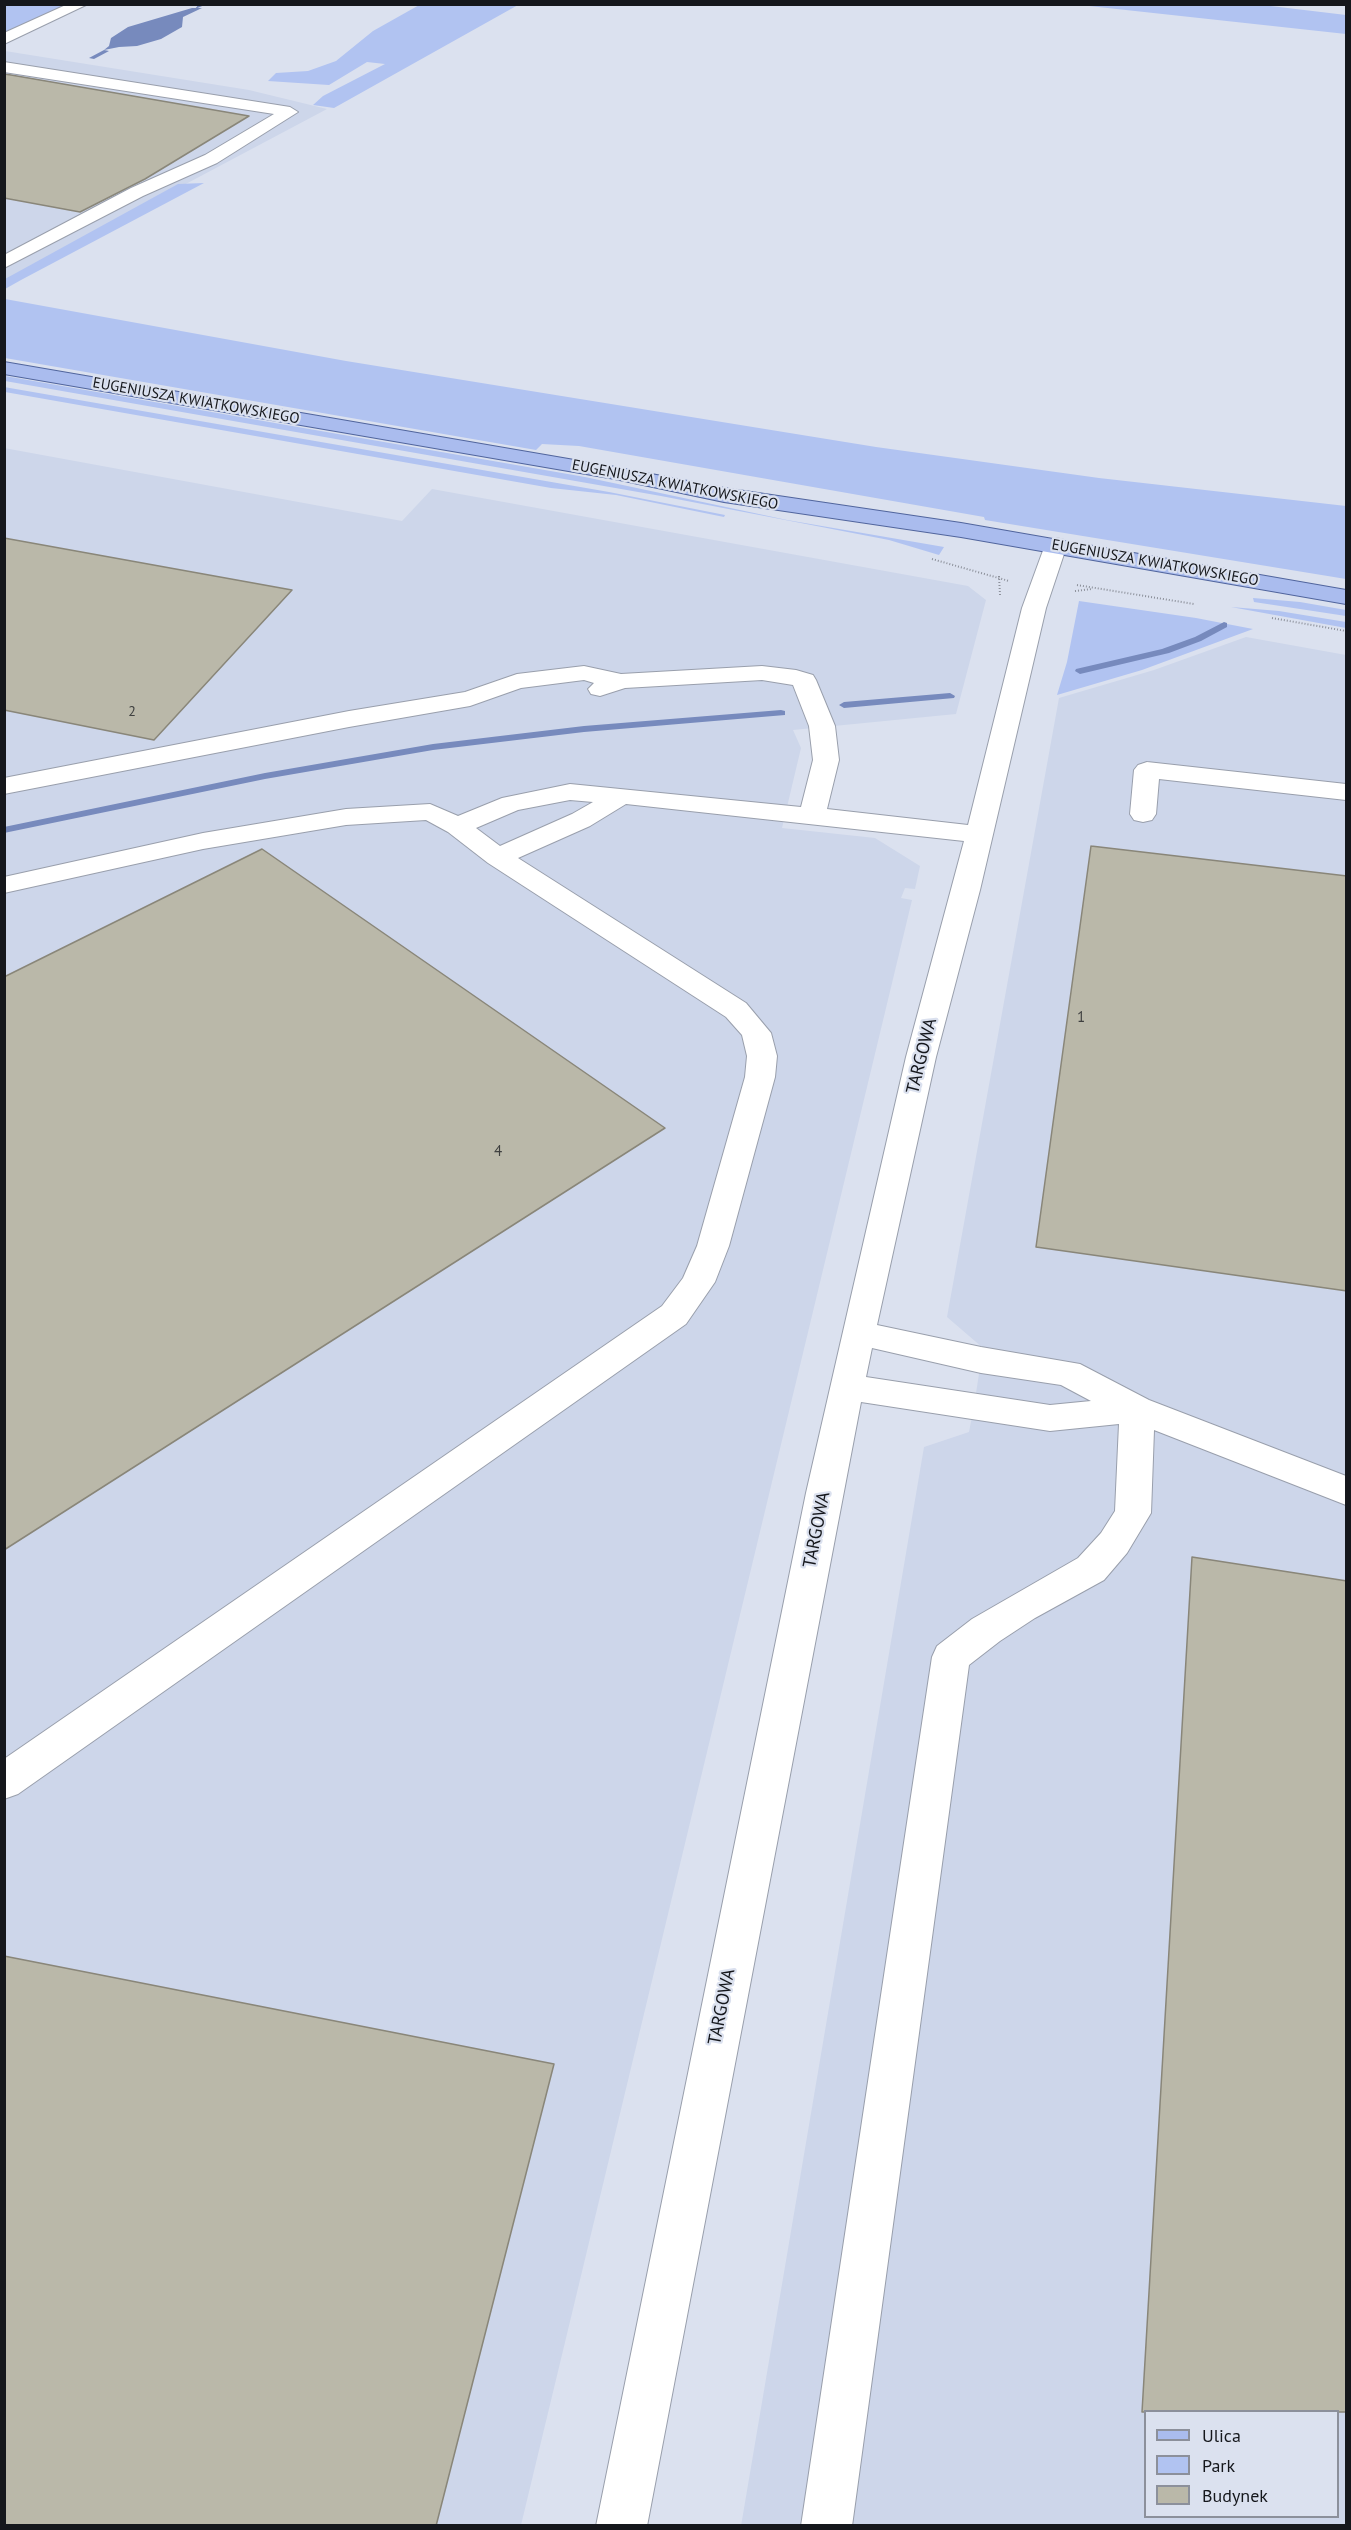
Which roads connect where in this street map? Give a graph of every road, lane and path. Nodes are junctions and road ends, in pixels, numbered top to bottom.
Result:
1 (81, 4) edge
2 (4, 39) edge
3 (4, 67) edge
4 (4, 262) edge
5 (4, 368) edge
6 (1056, 545) junction
7 (999, 576) dead end
8 (1092, 589) dead end
9 (1000, 596) dead end
10 (1347, 597) edge
11 (1198, 604) dead end
12 (4, 786) edge
13 (1347, 792) edge
14 (622, 796) junction
15 (1143, 813) dead end
16 (812, 815) junction
17 (457, 826) junction
18 (978, 834) junction
19 (498, 858) junction
20 (4, 885) edge
21 (858, 1333) junction
22 (847, 1387) junction
23 (1137, 1409) junction
24 (1347, 1491) edge
25 (4, 1782) edge
26 (621, 2526) edge
27 (826, 2526) edge

1 - 2 street
3 - 4 street
5 - 6 main road, EUGENIUSZA KWIATKOWSKIEGO
6 - 10 main road, EUGENIUSZA KWIATKOWSKIEGO
6 - 18 street, TARGOWA
7 - 9 path
8 - 11 path
12 - 16 street
13 - 15 street
14 - 16 street
14 - 17 street
14 - 19 street
16 - 18 street
17 - 19 street
17 - 20 street
18 - 21 street, TARGOWA
19 - 25 street
21 - 22 street, TARGOWA
21 - 23 street
22 - 23 street
22 - 26 street, TARGOWA
23 - 24 street
23 - 27 street

